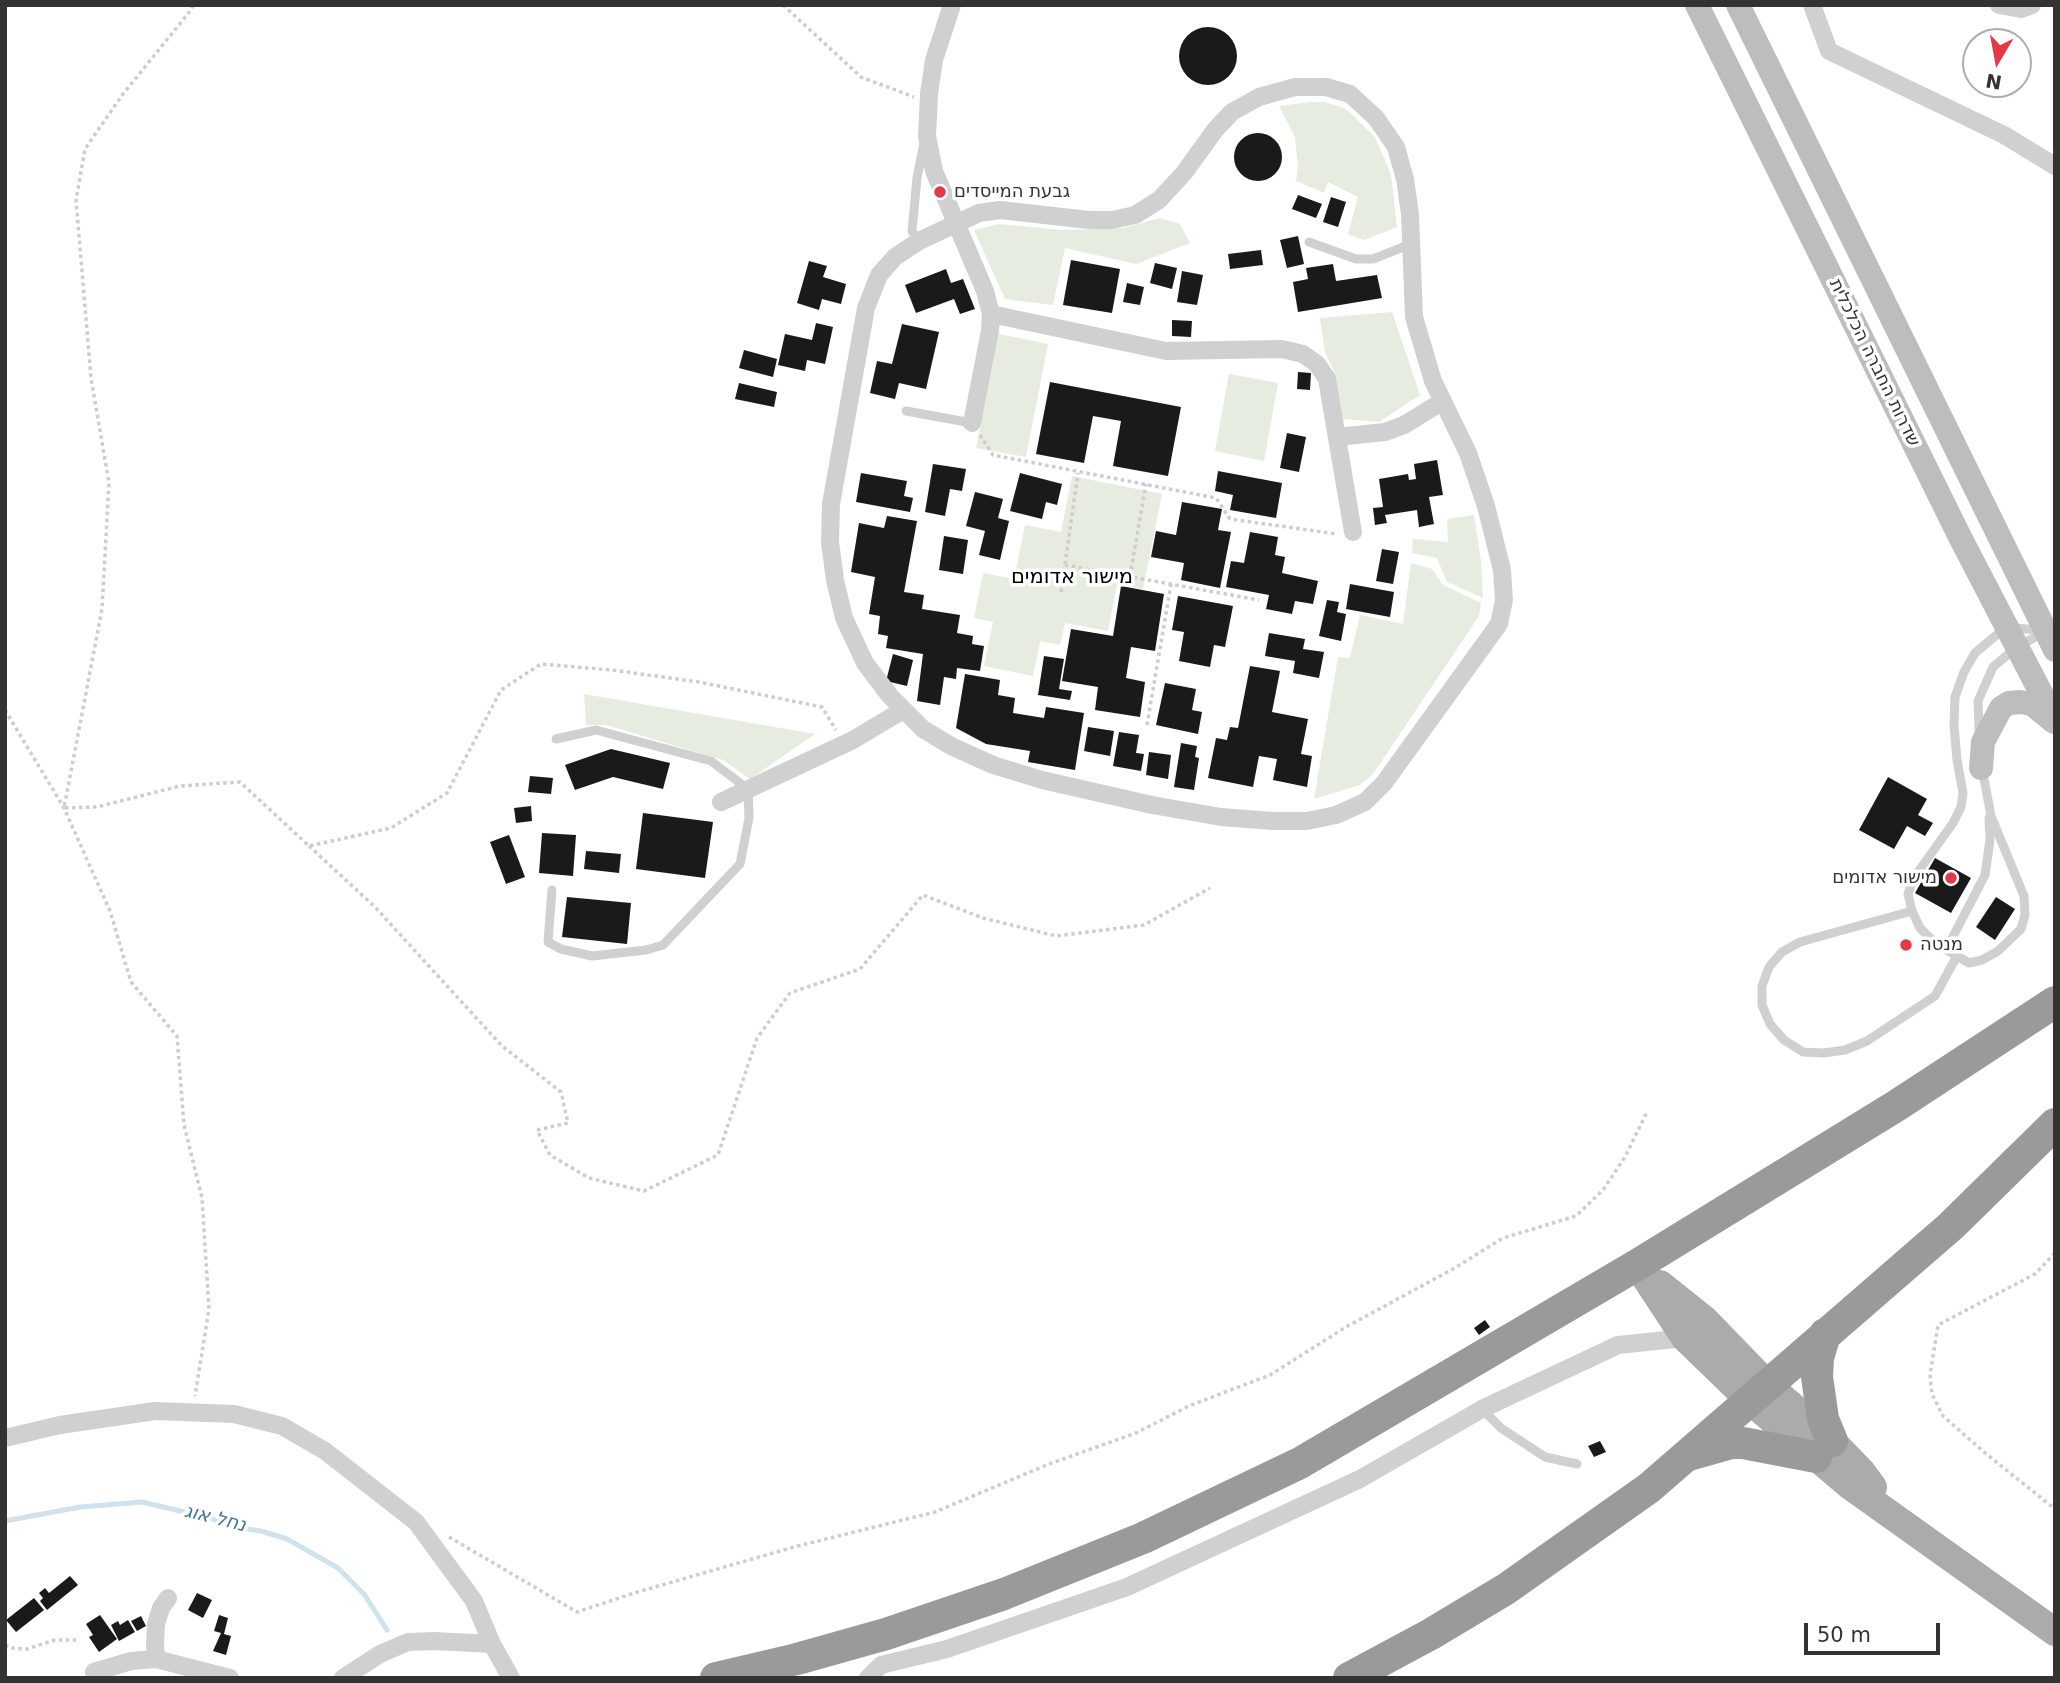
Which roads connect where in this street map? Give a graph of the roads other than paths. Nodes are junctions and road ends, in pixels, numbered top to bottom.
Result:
1 (952, 5) edge
2 (1697, 5) edge
3 (1738, 5) edge
4 (1812, 5) edge
5 (1999, 5) edge
6 (2032, 5) edge
7 (928, 128) junction
8 (2055, 166) edge
9 (956, 222) junction
10 (919, 241) junction
11 (1309, 242) dead end
12 (1411, 244) junction
13 (991, 314) junction
14 (1443, 401) junction
15 (906, 411) dead end
16 (972, 423) joint
17 (1337, 437) junction
18 (1353, 532) road end
19 (2052, 635) edge
20 (2011, 637) junction
21 (904, 710) junction
22 (2055, 721) edge
23 (556, 739) dead end
24 (1981, 768) junction
25 (748, 789) junction
26 (721, 802) dead end
27 (1989, 809) junction
28 (552, 890) dead end
29 (1912, 911) junction
30 (1946, 950) junction
31 (1957, 956) junction
32 (2055, 1002) edge
33 (2055, 1124) edge
34 (1637, 1265) junction
35 (1825, 1334) junction
36 (1685, 1338) junction
37 (1758, 1392) junction
38 (1482, 1409) junction
39 (5, 1438) edge
40 (1824, 1449) junction
41 (1684, 1457) junction
42 (1577, 1464) dead end
43 (168, 1598) dead end
44 (2055, 1632) edge
45 (492, 1644) junction
46 (156, 1659) junction
47 (94, 1672) dead end
48 (230, 1678) edge
49 (343, 1678) edge
50 (511, 1678) edge
51 (716, 1678) edge
52 (868, 1678) edge
53 (1349, 1678) edge

1 - 7 street
2 - 20 main road, שדרות החברה הכלכלית
3 - 19 main road, שדרות החברה הכלכלית
4 - 8 street
5 - 6 street
7 - 9 street
7 - 10 lane
9 - 10 street
9 - 12 street
9 - 13 street
10 - 21 street
11 - 12 lane
12 - 14 street
13 - 16 street
13 - 17 street
14 - 17 street
14 - 21 street
15 - 16 lane
17 - 18 street
19 - 20 lane
19 - 20 lane
20 - 22 main road, שדרות החברה הכלכלית
20 - 24 lane
20 - 29 lane
21 - 25 street
22 - 24 main road
23 - 25 lane
24 - 27 lane
25 - 26 street
25 - 28 lane
27 - 30 lane
27 - 31 lane
29 - 30 lane
29 - 31 lane
30 - 31 lane
32 - 34 highway
33 - 35 highway
34 - 36 main road
34 - 37 main road
34 - 51 highway
35 - 37 highway
35 - 40 highway
36 - 37 main road
36 - 38 street
37 - 40 main road
37 - 41 highway
38 - 42 lane
38 - 52 street
39 - 45 street
40 - 41 highway
40 - 44 main road
41 - 53 highway
43 - 46 street
45 - 49 street
45 - 50 street
46 - 47 street
46 - 48 street

